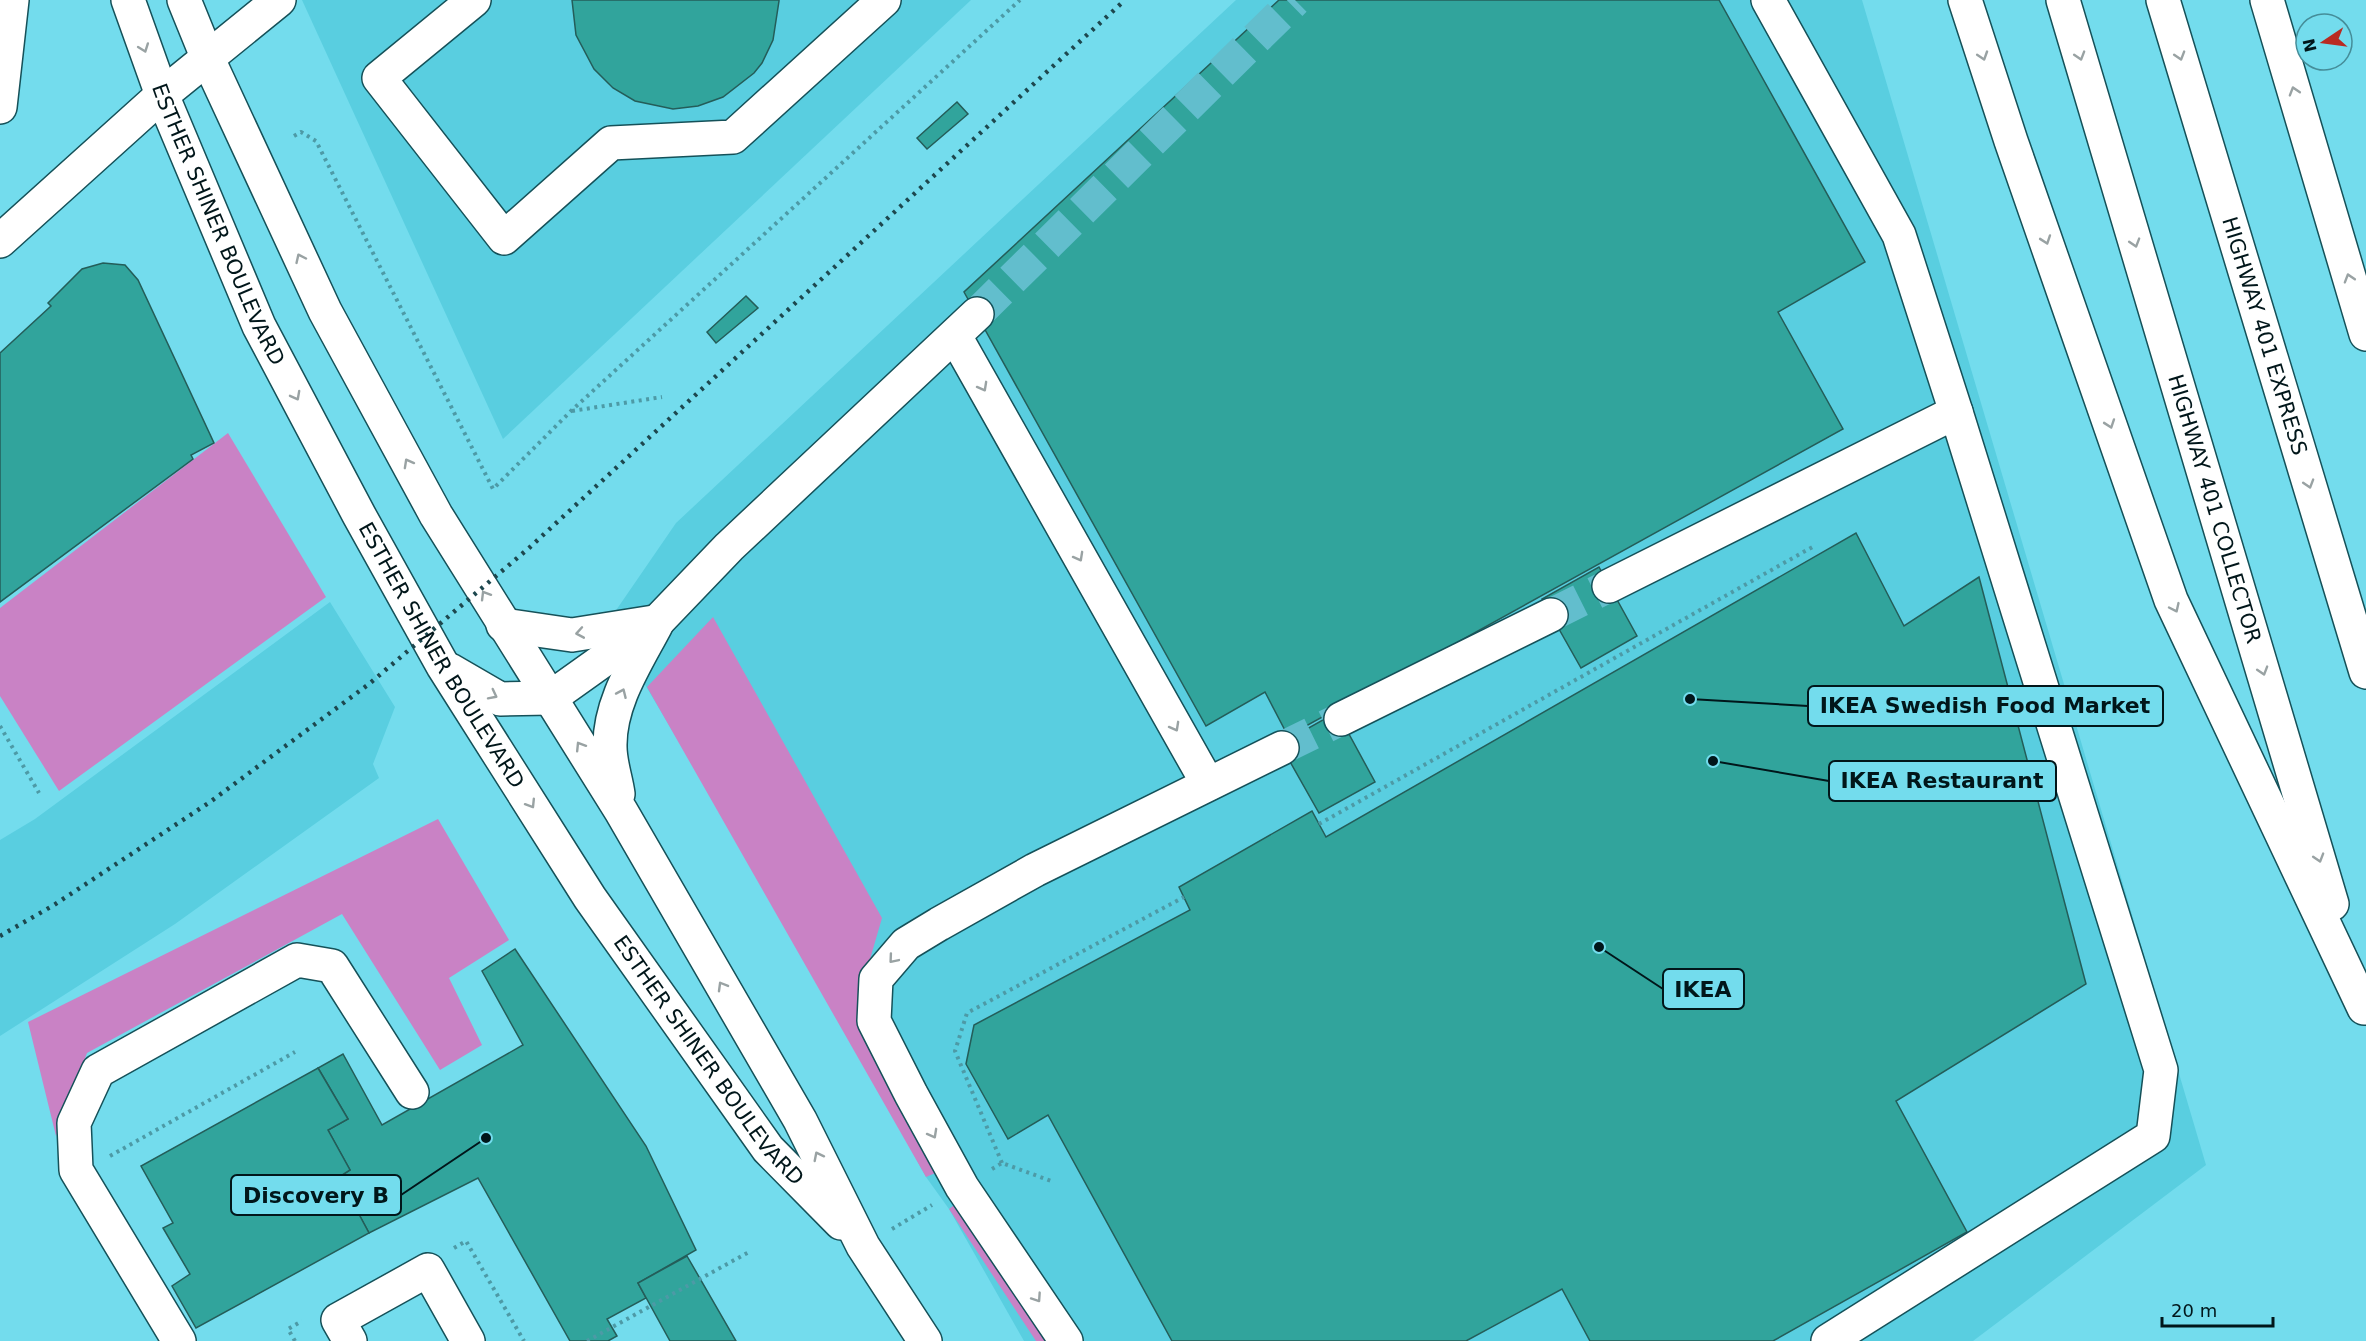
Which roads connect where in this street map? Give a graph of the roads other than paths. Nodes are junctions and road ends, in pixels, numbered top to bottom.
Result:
1 (12, 0) edge
2 (128, 0) edge
3 (184, 0) edge
4 (279, 0) edge
5 (1768, 0) edge
6 (1965, 0) edge
7 (2063, 0) edge
8 (2163, 0) edge
9 (2267, 0) edge
10 (460, 4) edge
11 (871, 4) edge
12 (208, 59) junction
13 (162, 95) junction
14 (0, 107) edge
15 (0, 242) edge
16 (2366, 334) edge
17 (1956, 412) junction
18 (1609, 586) tunnel mouth
19 (1551, 615) tunnel mouth
20 (658, 621) junction
21 (503, 625) junction
22 (443, 666) junction
23 (2366, 672) edge
24 (550, 698) junction
25 (1341, 719) tunnel mouth
26 (1282, 748) tunnel mouth
27 (1208, 784) junction
28 (621, 811) junction
29 (2365, 1012) edge
30 (412, 1092) dead end
31 (863, 1246) junction
32 (178, 1341) edge
33 (350, 1341) edge
34 (468, 1341) edge
35 (925, 1341) edge
36 (1066, 1341) edge
37 (1828, 1341) edge

1 - 14 main road
2 -> 13 main road, ESTHER SHINER BOULEVARD
3 - 12 main road, ESTHER SHINER BOULEVARD
4 - 12 main road
5 - 17 main road
6 -> 29 main road
7 -> 29 main road, HIGHWAY 401 COLLECTOR
8 -> 23 main road, HIGHWAY 401 EXPRESS
16 -> 9 main road
10 - 11 main road
12 - 13 main road
21 -> 12 main road, ESTHER SHINER BOULEVARD
13 - 15 main road
13 -> 22 main road, ESTHER SHINER BOULEVARD
17 - 18 main road
17 - 37 main road
19 - 25 main road
20 -> 21 main road
20 - 24 main road
20 -> 27 main road
28 -> 20 main road
21 - 24 main road, ESTHER SHINER BOULEVARD
22 -> 24 main road
22 -> 31 main road, ESTHER SHINER BOULEVARD
28 -> 24 main road, ESTHER SHINER BOULEVARD
26 - 27 main road
27 -> 36 main road
31 -> 28 main road, ESTHER SHINER BOULEVARD
30 - 32 main road
31 - 35 main road, ESTHER SHINER BOULEVARD
33 - 34 main road

